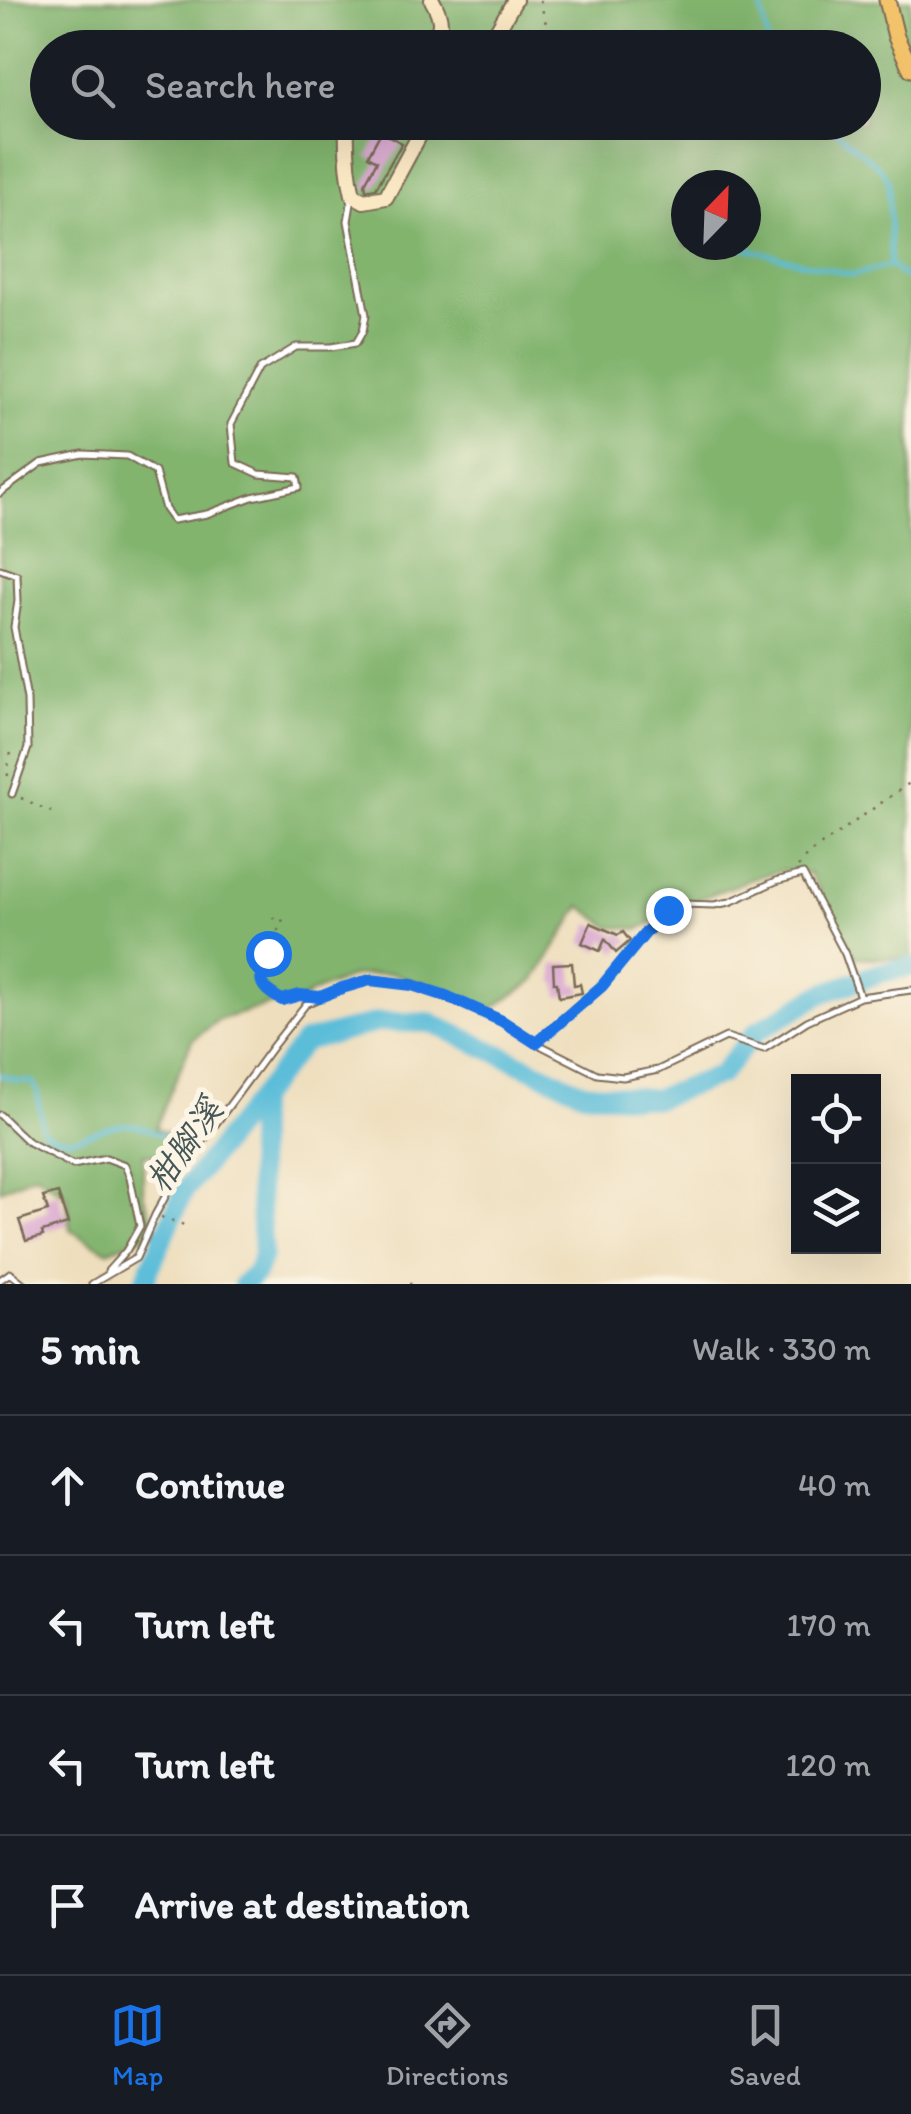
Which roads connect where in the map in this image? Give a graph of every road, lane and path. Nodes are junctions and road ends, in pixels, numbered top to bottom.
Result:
1 (432, 0) edge
2 (515, 0) edge
3 (540, 0) edge
4 (887, 0) edge
5 (441, 30) edge
6 (498, 30) edge
7 (548, 30) edge
8 (911, 69) edge
9 (347, 140) edge
10 (417, 140) edge
11 (352, 195) junction
12 (0, 493) edge
13 (0, 570) edge
14 (911, 782) edge
15 (12, 794) dead end
16 (792, 877) junction
17 (273, 918) dead end
18 (911, 990) edge
19 (320, 997) junction
20 (860, 997) junction
21 (536, 1043) junction
22 (0, 1115) edge
23 (155, 1215) junction
24 (187, 1226) dead end
25 (102, 1276) junction
26 (0, 1280) edge
27 (24, 1284) edge
28 (92, 1284) edge

1 - 5 street
2 - 6 street
3 - 7 path
4 - 8 main road
9 - 11 street
10 - 11 street
11 - 12 lane
13 - 15 lane
14 - 16 path
16 - 20 lane
16 - 21 lane
17 - 19 path
18 - 20 lane
19 - 21 lane
19 - 23 lane
20 - 21 lane
22 - 25 lane
23 - 24 path
23 - 25 lane
25 - 28 lane
26 - 27 lane

